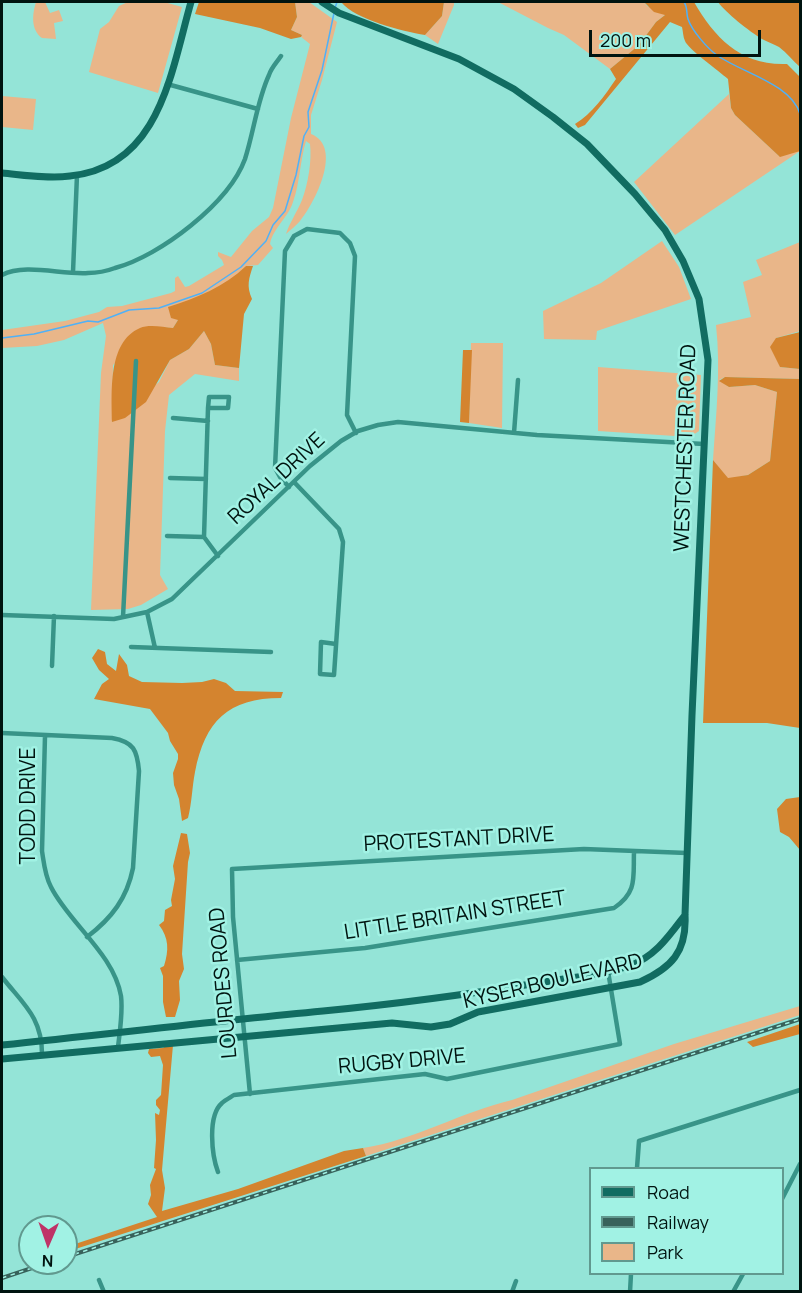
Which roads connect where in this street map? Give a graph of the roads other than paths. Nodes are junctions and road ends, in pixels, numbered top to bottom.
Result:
1 (191, 2) edge
2 (322, 2) edge
3 (281, 56) dead end
4 (167, 84) junction
5 (258, 109) junction
6 (2, 174) edge
7 (77, 175) junction
8 (73, 272) junction
9 (2, 275) edge
10 (136, 361) dead end
11 (518, 380) dead end
12 (208, 408) junction
13 (173, 418) dead end
14 (208, 421) junction
15 (356, 433) junction
16 (514, 433) junction
17 (704, 444) junction
18 (170, 478) dead end
19 (206, 479) junction
20 (294, 482) junction
21 (290, 487) junction
22 (167, 536) dead end
23 (204, 537) junction
24 (218, 556) junction
25 (147, 612) junction
26 (2, 615) edge
27 (54, 616) junction
28 (123, 617) junction
29 (336, 644) junction
30 (131, 647) dead end
31 (155, 648) junction
32 (271, 652) dead end
33 (52, 666) dead end
34 (2, 734) edge
35 (45, 736) junction
36 (634, 851) junction
37 (687, 854) junction
38 (232, 869) joint
39 (685, 915) junction
40 (87, 937) junction
41 (237, 960) junction
42 (608, 971) junction
43 (2, 977) edge
44 (610, 988) junction
45 (241, 1018) junction
46 (119, 1033) junction
47 (245, 1036) junction
48 (42, 1041) junction
49 (2, 1045) edge
50 (118, 1047) junction
51 (42, 1054) junction
52 (2, 1059) edge
53 (800, 1090) edge
54 (250, 1094) junction
55 (801, 1097) edge
56 (801, 1164) edge
57 (638, 1167) edge
58 (218, 1172) dead end
59 (784, 1197) edge
60 (631, 1275) edge
61 (742, 1275) edge
62 (99, 1280) dead end
63 (516, 1281) dead end
64 (104, 1292) edge
65 (512, 1292) edge
66 (630, 1292) edge
67 (733, 1292) edge

1 - 4 street
2 - 17 street, WESTCHESTER ROAD
3 - 5 street
4 - 5 street
4 - 7 street
5 - 8 street
6 - 7 street
7 - 8 street
8 - 9 street
10 - 28 street
11 - 16 street
12 - 12 street
12 - 14 street
13 - 14 street
14 - 19 street
15 - 16 street, ROYAL DRIVE
15 - 20 street, ROYAL DRIVE
15 - 21 street
16 - 17 street, ROYAL DRIVE
17 - 37 street, WESTCHESTER ROAD
18 - 19 street
19 - 23 street
20 - 21 street, ROYAL DRIVE
20 - 29 street
21 - 24 street, ROYAL DRIVE
22 - 23 street
23 - 24 street
24 - 25 street, ROYAL DRIVE
25 - 28 street, ROYAL DRIVE
25 - 31 street
26 - 27 street, ROYAL DRIVE
27 - 28 street, ROYAL DRIVE
27 - 33 street
29 - 29 street
30 - 31 street
31 - 32 street
34 - 35 street
35 - 40 street, TODD DRIVE
35 - 40 street
36 - 37 street, PROTESTANT DRIVE
36 - 38 street, PROTESTANT DRIVE
36 - 41 street, LITTLE BRITAIN STREET
37 - 39 street, WESTCHESTER ROAD
38 - 41 street, LOURDES ROAD
39 - 42 street, KYSER BOULEVARD
39 - 44 street, KYSER BOULEVARD
40 - 46 street, TODD DRIVE
41 - 45 street, LOURDES ROAD
42 - 44 street, RUGBY DRIVE
42 - 45 street, KYSER BOULEVARD
43 - 48 street
44 - 47 street, KYSER BOULEVARD
44 - 54 street, RUGBY DRIVE
45 - 46 street, KYSER BOULEVARD
45 - 47 street, LOURDES ROAD
46 - 48 street, KYSER BOULEVARD
46 - 50 street, TODD DRIVE
47 - 50 street, KYSER BOULEVARD
47 - 54 street, LOURDES ROAD
48 - 49 street, KYSER BOULEVARD
48 - 51 street
50 - 51 street, KYSER BOULEVARD
51 - 52 street, KYSER BOULEVARD
53 - 55 street
53 - 57 street
54 - 58 street, RUGBY DRIVE
56 - 59 street
60 - 66 street
61 - 67 street
62 - 64 street
63 - 65 street

